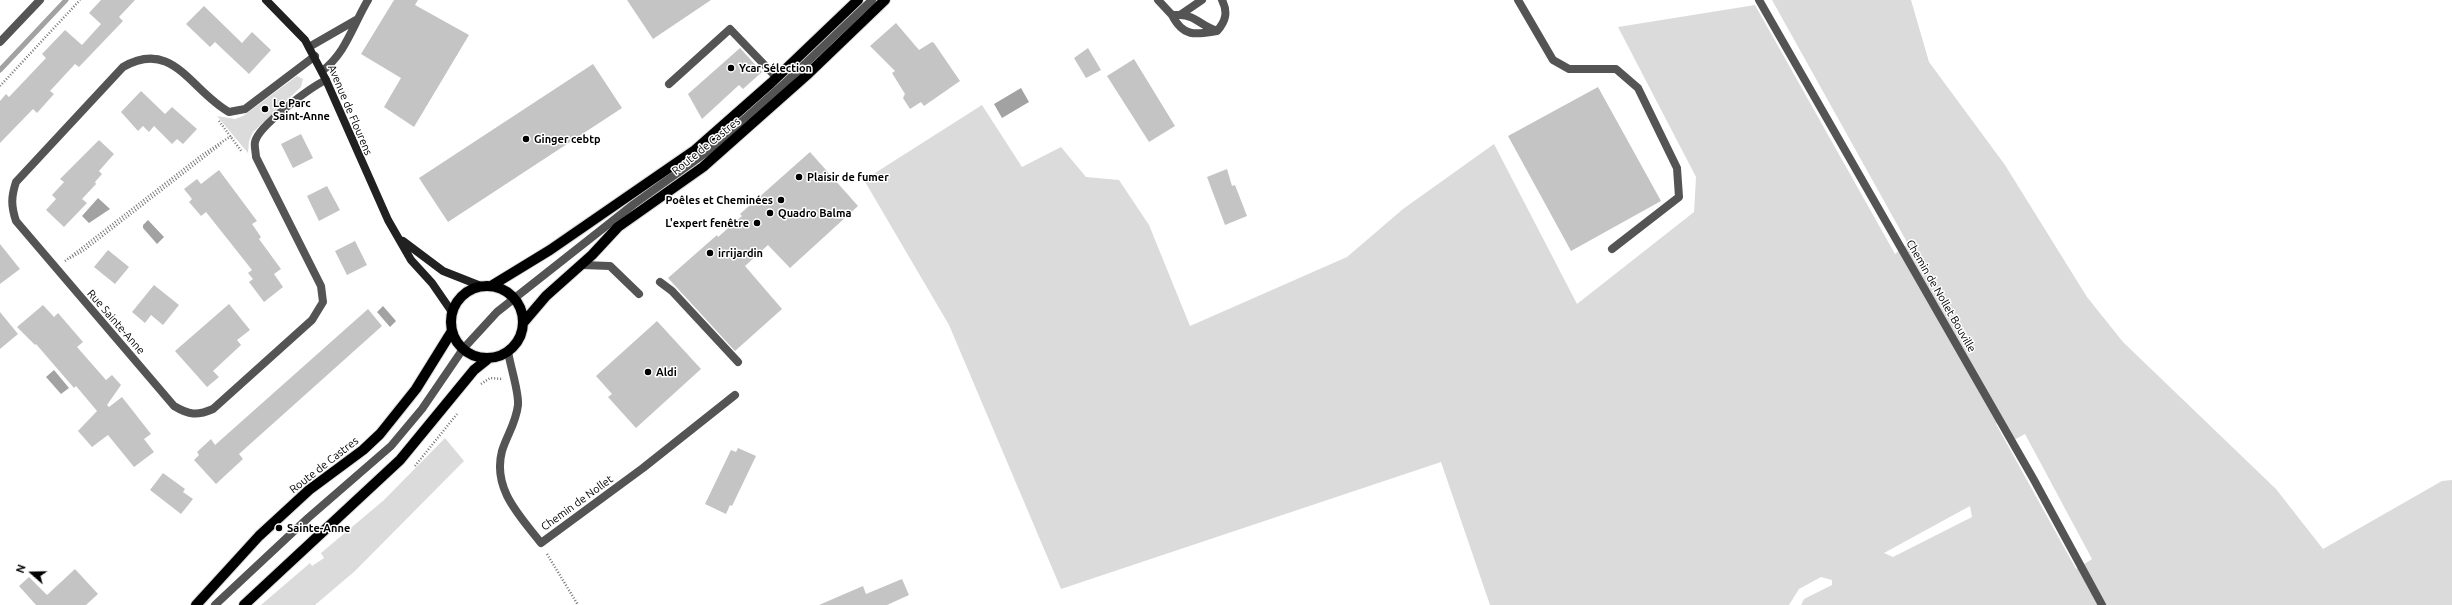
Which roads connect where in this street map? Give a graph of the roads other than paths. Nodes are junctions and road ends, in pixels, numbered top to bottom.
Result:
1 (40, 0) edge
2 (266, 0) edge
3 (368, 0) edge
4 (858, 0) edge
5 (872, 0) edge
6 (885, 0) edge
7 (1158, 0) edge
8 (1202, 0) edge
9 (1222, 0) edge
10 (1518, 0) edge
11 (1759, 0) edge
12 (1176, 15) junction
13 (356, 19) junction
14 (1217, 30) junction
15 (0, 42) edge
16 (309, 47) junction
17 (315, 56) junction
18 (322, 71) junction
19 (777, 78) junction
20 (326, 80) junction
21 (669, 84) dead end
22 (618, 228) junction
23 (401, 239) junction
24 (1612, 249) dead end
25 (566, 259) junction
26 (582, 265) junction
27 (660, 282) dead end
28 (486, 286) junction
29 (639, 294) dead end
30 (514, 298) junction
31 (452, 312) junction
32 (523, 323) junction
33 (452, 331) junction
34 (463, 349) junction
35 (508, 351) junction
36 (489, 358) junction
37 (738, 362) dead end
38 (735, 395) dead end
39 (196, 605) edge
40 (215, 605) edge
41 (244, 605) edge
42 (2102, 605) edge

1 - 15 street
2 - 16 street, Avenue de Flourens
3 - 13 street
4 - 19 main road, Route de Castres
5 - 25 street
6 - 22 main road, Route de Castres
7 - 12 street
8 - 12 street
9 - 14 street
10 - 24 street
11 - 42 street, Chemin de Nollet Bouville
12 - 14 street
12 - 14 street
13 - 16 street
13 - 18 street
16 - 17 street, Avenue de Flourens
17 - 18 street, Avenue de Flourens
17 - 20 street, Rue Sainte-Anne
18 - 20 street, Avenue de Flourens
19 - 21 street
19 - 28 main road, Route de Castres
20 - 23 street, Avenue de Flourens
22 - 25 street
22 - 26 main road, Route de Castres
23 - 28 street, Avenue de Flourens
23 - 31 street, Avenue de Flourens
25 - 30 street
26 - 29 street
26 - 32 main road, Route de Castres
27 - 37 street
28 - 30 main road
28 - 31 main road, Route de Castres
30 - 32 main road
30 - 34 street
31 - 33 main road
32 - 35 main road, Route de Castres
33 - 34 main road
33 - 39 main road, Route de Castres
34 - 36 main road
34 - 40 street
35 - 36 main road
35 - 38 street, Chemin de Nollet
36 - 41 main road

